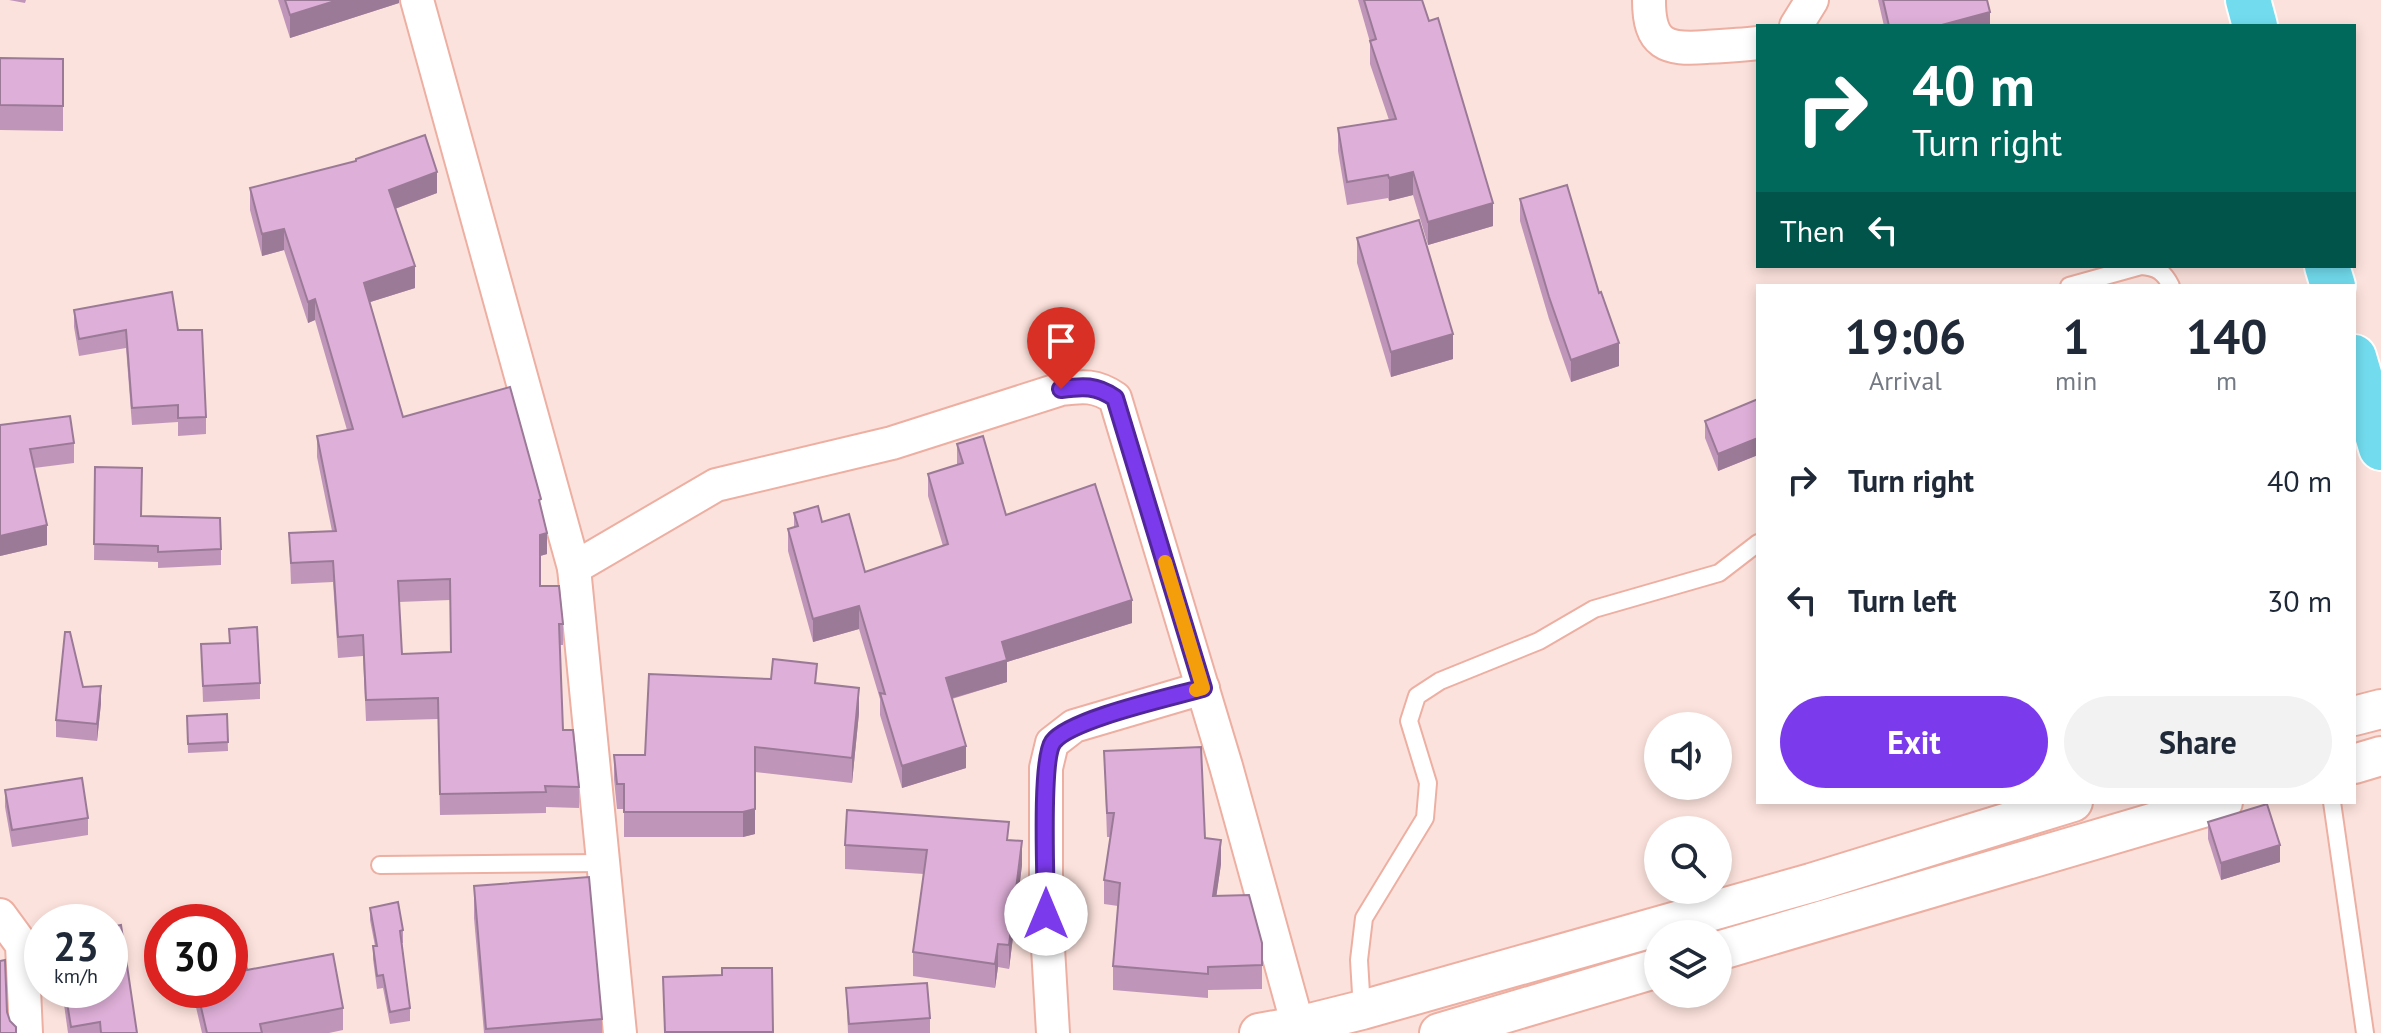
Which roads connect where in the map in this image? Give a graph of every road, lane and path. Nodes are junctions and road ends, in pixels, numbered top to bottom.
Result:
1 (417, 0) edge
2 (1649, 0) edge
3 (1812, 0) edge
4 (2248, 0) edge
5 (1797, 24) edge
6 (2254, 24) edge
7 (1756, 43) edge
8 (2134, 268) edge
9 (2155, 268) edge
10 (2076, 284) edge
11 (2170, 284) edge
12 (2356, 366) edge
13 (2369, 428) edge
14 (1756, 545) edge
15 (574, 568) junction
16 (1203, 688) junction
17 (2381, 709) edge
18 (2356, 715) edge
19 (2381, 756) edge
20 (2356, 763) edge
21 (2067, 804) edge
22 (2216, 804) edge
23 (2332, 804) edge
24 (604, 863) junction
25 (380, 865) dead end
26 (0, 915) edge
27 (1732, 947) edge
28 (1644, 972) edge
29 (1362, 1010) junction
30 (1298, 1026) junction
31 (26, 1033) edge
32 (620, 1033) edge
33 (1053, 1033) edge
34 (1259, 1033) edge
35 (1439, 1033) edge
36 (2365, 1033) edge

1 - 15 street
2 - 7 street
3 - 5 street
4 - 6 highway
8 - 10 lane
9 - 11 lane
12 - 13 highway
14 - 29 lane
15 - 16 street
15 - 24 street
16 - 30 street
16 - 33 street
17 - 18 street
19 - 20 street
21 - 29 street
22 - 27 street
23 - 36 lane
24 - 25 lane
24 - 32 street
26 - 31 street
28 - 35 street
29 - 30 street
30 - 34 street

